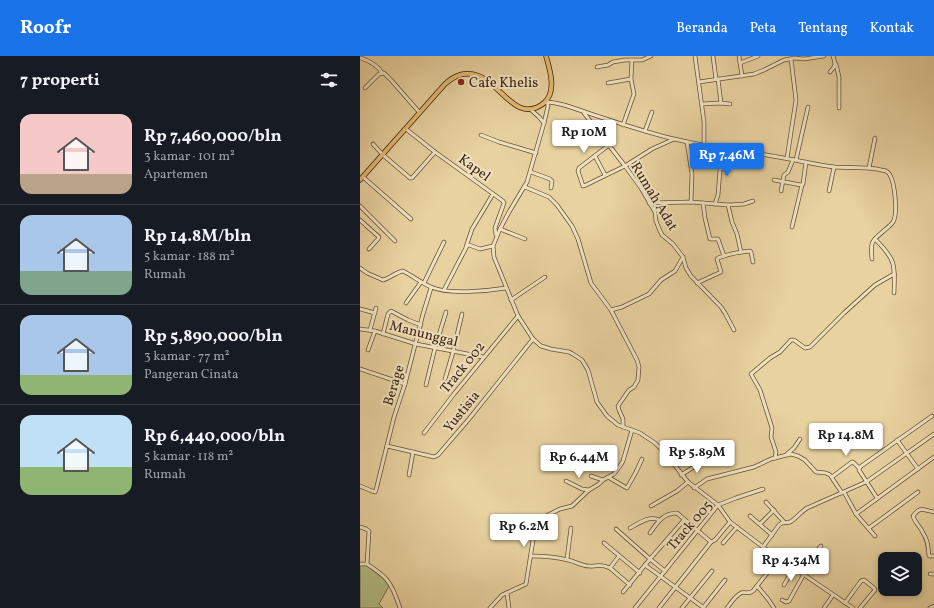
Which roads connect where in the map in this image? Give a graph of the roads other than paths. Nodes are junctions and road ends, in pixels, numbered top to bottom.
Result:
1 (546, 56) edge
2 (651, 56) edge
3 (695, 56) edge
4 (713, 56) edge
5 (739, 56) edge
6 (758, 56) edge
7 (824, 56) edge
8 (834, 56) edge
9 (795, 57) edge
10 (361, 58) dead end
11 (791, 59) junction
12 (632, 60) junction
13 (740, 63) junction
14 (836, 64) junction
15 (597, 67) dead end
16 (830, 72) dead end
17 (382, 73) junction
18 (742, 76) junction
19 (631, 79) junction
20 (717, 79) junction
21 (699, 82) junction
22 (608, 83) dead end
23 (365, 88) dead end
24 (548, 101) junction
25 (721, 103) junction
26 (702, 104) junction
27 (730, 104) dead end
28 (808, 107) dead end
29 (839, 108) dead end
30 (530, 109) junction
31 (583, 112) junction
32 (652, 112) dead end
33 (420, 113) junction
34 (544, 123) junction
35 (623, 125) junction
36 (406, 129) junction
37 (645, 131) junction
38 (481, 135) dead end
39 (874, 138) dead end
40 (674, 139) junction
41 (687, 142) junction
42 (373, 144) dead end
43 (609, 145) junction
44 (704, 145) junction
45 (732, 150) junction
46 (434, 152) junction
47 (536, 153) junction
48 (383, 155) junction
49 (595, 156) junction
50 (787, 158) junction
51 (794, 160) junction
52 (806, 162) junction
53 (625, 166) junction
54 (834, 166) junction
55 (869, 168) junction
56 (530, 172) junction
57 (605, 175) junction
58 (362, 179) edge
59 (774, 180) dead end
60 (782, 182) junction
61 (802, 184) junction
62 (524, 187) junction
63 (551, 188) dead end
64 (781, 191) dead end
65 (829, 191) dead end
66 (493, 194) junction
67 (753, 201) dead end
68 (691, 202) junction
69 (703, 203) junction
70 (649, 204) junction
71 (715, 204) junction
72 (728, 205) junction
73 (360, 206) edge
74 (411, 218) dead end
75 (360, 220) edge
76 (792, 227) dead end
77 (500, 229) junction
78 (496, 235) junction
79 (875, 238) junction
80 (525, 239) dead end
81 (395, 241) dead end
82 (444, 242) dead end
83 (493, 246) junction
84 (466, 247) junction
85 (369, 249) dead end
86 (741, 252) junction
87 (724, 256) junction
88 (683, 257) junction
89 (872, 259) dead end
90 (753, 262) dead end
91 (360, 268) edge
92 (894, 274) junction
93 (545, 277) dead end
94 (422, 282) junction
95 (697, 283) junction
96 (432, 288) junction
97 (506, 288) junction
98 (444, 290) junction
99 (894, 294) dead end
100 (511, 300) junction
101 (406, 303) dead end
102 (376, 308) dead end
103 (360, 309) edge
104 (611, 310) junction
105 (446, 312) dead end
106 (375, 313) junction
107 (462, 314) dead end
108 (518, 316) junction
109 (421, 325) junction
110 (360, 329) edge
111 (370, 330) junction
112 (734, 330) dead end
113 (375, 331) junction
114 (383, 334) junction
115 (533, 339) junction
116 (416, 344) junction
117 (435, 348) junction
118 (368, 350) dead end
119 (453, 352) junction
120 (483, 357) junction
121 (360, 369) edge
122 (445, 379) dead end
123 (405, 384) junction
124 (426, 385) dead end
125 (932, 416) dead end
126 (623, 427) junction
127 (632, 430) junction
128 (424, 433) dead end
129 (934, 434) edge
130 (800, 439) dead end
131 (897, 440) junction
132 (387, 446) junction
133 (413, 452) junction
134 (906, 454) junction
135 (785, 455) junction
136 (934, 457) edge
137 (775, 458) junction
138 (642, 459) dead end
139 (705, 460) dead end
140 (859, 468) junction
141 (918, 469) junction
142 (409, 475) dead end
143 (681, 475) junction
144 (592, 476) dead end
145 (608, 477) junction
146 (832, 478) junction
147 (603, 480) junction
148 (566, 481) dead end
149 (688, 482) junction
150 (866, 482) junction
151 (360, 486) edge
152 (694, 488) junction
153 (764, 489) dead end
154 (589, 490) junction
155 (843, 492) junction
156 (918, 492) dead end
157 (877, 498) junction
158 (766, 502) dead end
159 (718, 505) junction
160 (651, 506) dead end
161 (774, 510) junction
162 (934, 512) edge
163 (856, 514) junction
164 (750, 516) dead end
165 (659, 520) junction
166 (684, 520) junction
167 (730, 522) junction
168 (784, 522) junction
169 (760, 524) junction
170 (360, 527) edge
171 (737, 527) junction
172 (571, 528) dead end
173 (630, 528) dead end
174 (869, 528) junction
175 (616, 529) dead end
176 (698, 530) junction
177 (650, 533) dead end
178 (772, 535) junction
179 (875, 536) dead end
180 (711, 542) junction
181 (723, 542) dead end
182 (604, 543) dead end
183 (821, 546) dead end
184 (763, 547) junction
185 (531, 556) junction
186 (619, 556) junction
187 (934, 556) edge
188 (779, 558) junction
189 (567, 559) junction
190 (650, 559) junction
191 (360, 564) edge
192 (367, 564) junction
193 (646, 565) junction
194 (794, 567) junction
195 (610, 568) junction
196 (799, 570) junction
197 (665, 571) junction
198 (712, 571) dead end
199 (640, 573) junction
200 (804, 574) junction
201 (930, 574) dead end
202 (934, 574) edge
203 (661, 576) junction
204 (725, 580) dead end
205 (630, 585) junction
206 (784, 585) dead end
207 (676, 586) junction
208 (757, 586) junction
209 (623, 592) dead end
210 (506, 593) junction
211 (834, 595) junction
212 (500, 597) junction
213 (690, 597) junction
214 (508, 600) junction
215 (782, 600) dead end
216 (845, 603) junction
217 (934, 606) edge
218 (492, 607) edge
219 (400, 608) edge
220 (509, 608) edge
221 (635, 608) edge
222 (659, 608) edge
223 (682, 608) edge
224 (704, 608) edge
225 (727, 608) edge
226 (772, 608) edge
227 (824, 608) edge
228 (853, 608) edge
229 (860, 608) edge
230 (930, 608) edge

1 - 24 highway
2 - 12 street
3 - 21 street
4 - 20 street
5 - 13 street
6 - 13 street
7 - 9 street
8 - 14 street
9 - 11 street
10 - 17 street
11 - 18 street
11 - 50 street
12 - 15 street
12 - 19 street
13 - 18 street
14 - 16 street
14 - 29 street
17 - 23 street
17 - 33 street
18 - 20 street
19 - 22 street
19 - 35 street
20 - 21 street
20 - 25 street
21 - 26 street
24 - 30 highway
24 - 31 street
24 - 34 street
25 - 26 street
25 - 27 street
26 - 44 street
28 - 51 street
30 - 33 highway
30 - 34 street
31 - 35 street
31 - 43 street, Rumah Adat
32 - 37 street
33 - 36 highway
34 - 47 street
35 - 37 street
36 - 46 street, Kapel
36 - 48 highway
37 - 40 street
38 - 47 street
39 - 55 street
40 - 41 street
40 - 53 street
41 - 44 street
41 - 68 street
42 - 48 street
43 - 49 street
43 - 53 street, Rumah Adat
44 - 45 street
45 - 50 street
45 - 71 street
46 - 48 street
46 - 66 street, Kapel
47 - 56 street
48 - 58 highway
49 - 57 street
49 - 57 street
50 - 51 street
51 - 52 street
51 - 60 street
52 - 54 street
52 - 61 street
53 - 57 street
53 - 70 street, Rumah Adat
54 - 55 street
54 - 65 street
55 - 79 street
56 - 62 street
56 - 63 street
58 - 74 street
59 - 60 street
60 - 61 street
60 - 64 street
61 - 76 street
62 - 77 street
62 - 104 street
66 - 78 street, Kapel
66 - 84 street
67 - 72 street
68 - 69 street
68 - 70 street
69 - 71 street
69 - 87 street
70 - 88 street, Rumah Adat
71 - 72 street
72 - 86 street
73 - 81 street
75 - 85 street
77 - 78 street
77 - 80 street
78 - 83 street
79 - 89 street
79 - 92 street
82 - 94 street
83 - 84 street
83 - 97 street
84 - 98 street
86 - 87 street
86 - 90 street
87 - 95 street
88 - 95 street, Rumah Adat
88 - 104 street
91 - 94 street
92 - 99 street
92 - 137 street
93 - 100 street
94 - 96 street
94 - 101 street
95 - 112 street, Rumah Adat
96 - 98 street
96 - 109 street, Berage
97 - 98 street
97 - 100 street
100 - 108 street
102 - 106 street
103 - 106 street
104 - 126 street
105 - 117 street
106 - 111 street
107 - 119 street
108 - 115 street
108 - 120 street, Track 002
109 - 114 street
109 - 116 street, Berage
110 - 111 street, Manunggal
111 - 113 street, Manunggal
113 - 114 street, Manunggal
113 - 118 street
114 - 116 street, Manunggal
115 - 126 street
115 - 133 street, Yustisia
116 - 117 street, Manunggal
116 - 123 street, Berage
117 - 119 street, Manunggal
117 - 124 street
119 - 120 street, Manunggal
119 - 122 street
120 - 128 street, Track 002
121 - 123 street
123 - 132 street, Berage
125 - 131 street
126 - 127 street
127 - 143 street
127 - 145 street
129 - 134 street
130 - 135 street
131 - 134 street
131 - 140 street
132 - 133 street, Yustisia
132 - 151 street, Berage
133 - 142 street
134 - 141 street
134 - 150 street
135 - 137 street
135 - 146 street
136 - 141 street
137 - 152 street
138 - 145 street
139 - 143 street
140 - 146 street
140 - 150 street
141 - 157 street
143 - 149 street
144 - 147 street
145 - 147 street
146 - 155 street
147 - 154 street
148 - 154 street
149 - 152 street
149 - 160 street
150 - 155 street
150 - 157 street
152 - 159 street
153 - 159 street, Track 005
154 - 185 street
155 - 163 street
155 - 168 street
156 - 174 street
157 - 163 street
158 - 161 street
159 - 167 street
159 - 176 street, Track 005
161 - 168 street
161 - 169 street
162 - 187 street
163 - 174 street
164 - 169 street
165 - 166 street
165 - 173 street
165 - 177 street
166 - 176 street
166 - 190 street
167 - 171 street
167 - 180 street
168 - 178 street
169 - 178 street
170 - 192 street
171 - 181 street
171 - 184 street
172 - 189 street
174 - 179 street
175 - 190 street
176 - 180 street
176 - 197 street, Track 005
178 - 184 street
180 - 207 street
182 - 186 street
183 - 196 street
184 - 188 street
185 - 189 street
185 - 210 street
186 - 195 street
186 - 199 street
188 - 194 street
188 - 208 street
189 - 195 street
190 - 193 street
190 - 197 street
191 - 192 street
192 - 219 street
193 - 199 street
193 - 203 street
194 - 196 street
194 - 206 street
195 - 205 street
196 - 200 street
197 - 203 street, Track 005
198 - 213 street
199 - 205 street
200 - 211 street
200 - 215 street
201 - 202 street
203 - 207 street
203 - 221 street, Track 005
204 - 224 street
205 - 209 street
207 - 213 street
207 - 222 street
208 - 225 street
208 - 226 street
210 - 212 street
210 - 214 street
211 - 216 street
211 - 227 street
212 - 214 street
212 - 218 street
213 - 223 street
213 - 224 street
214 - 220 street
216 - 228 street
216 - 229 street
217 - 230 street

